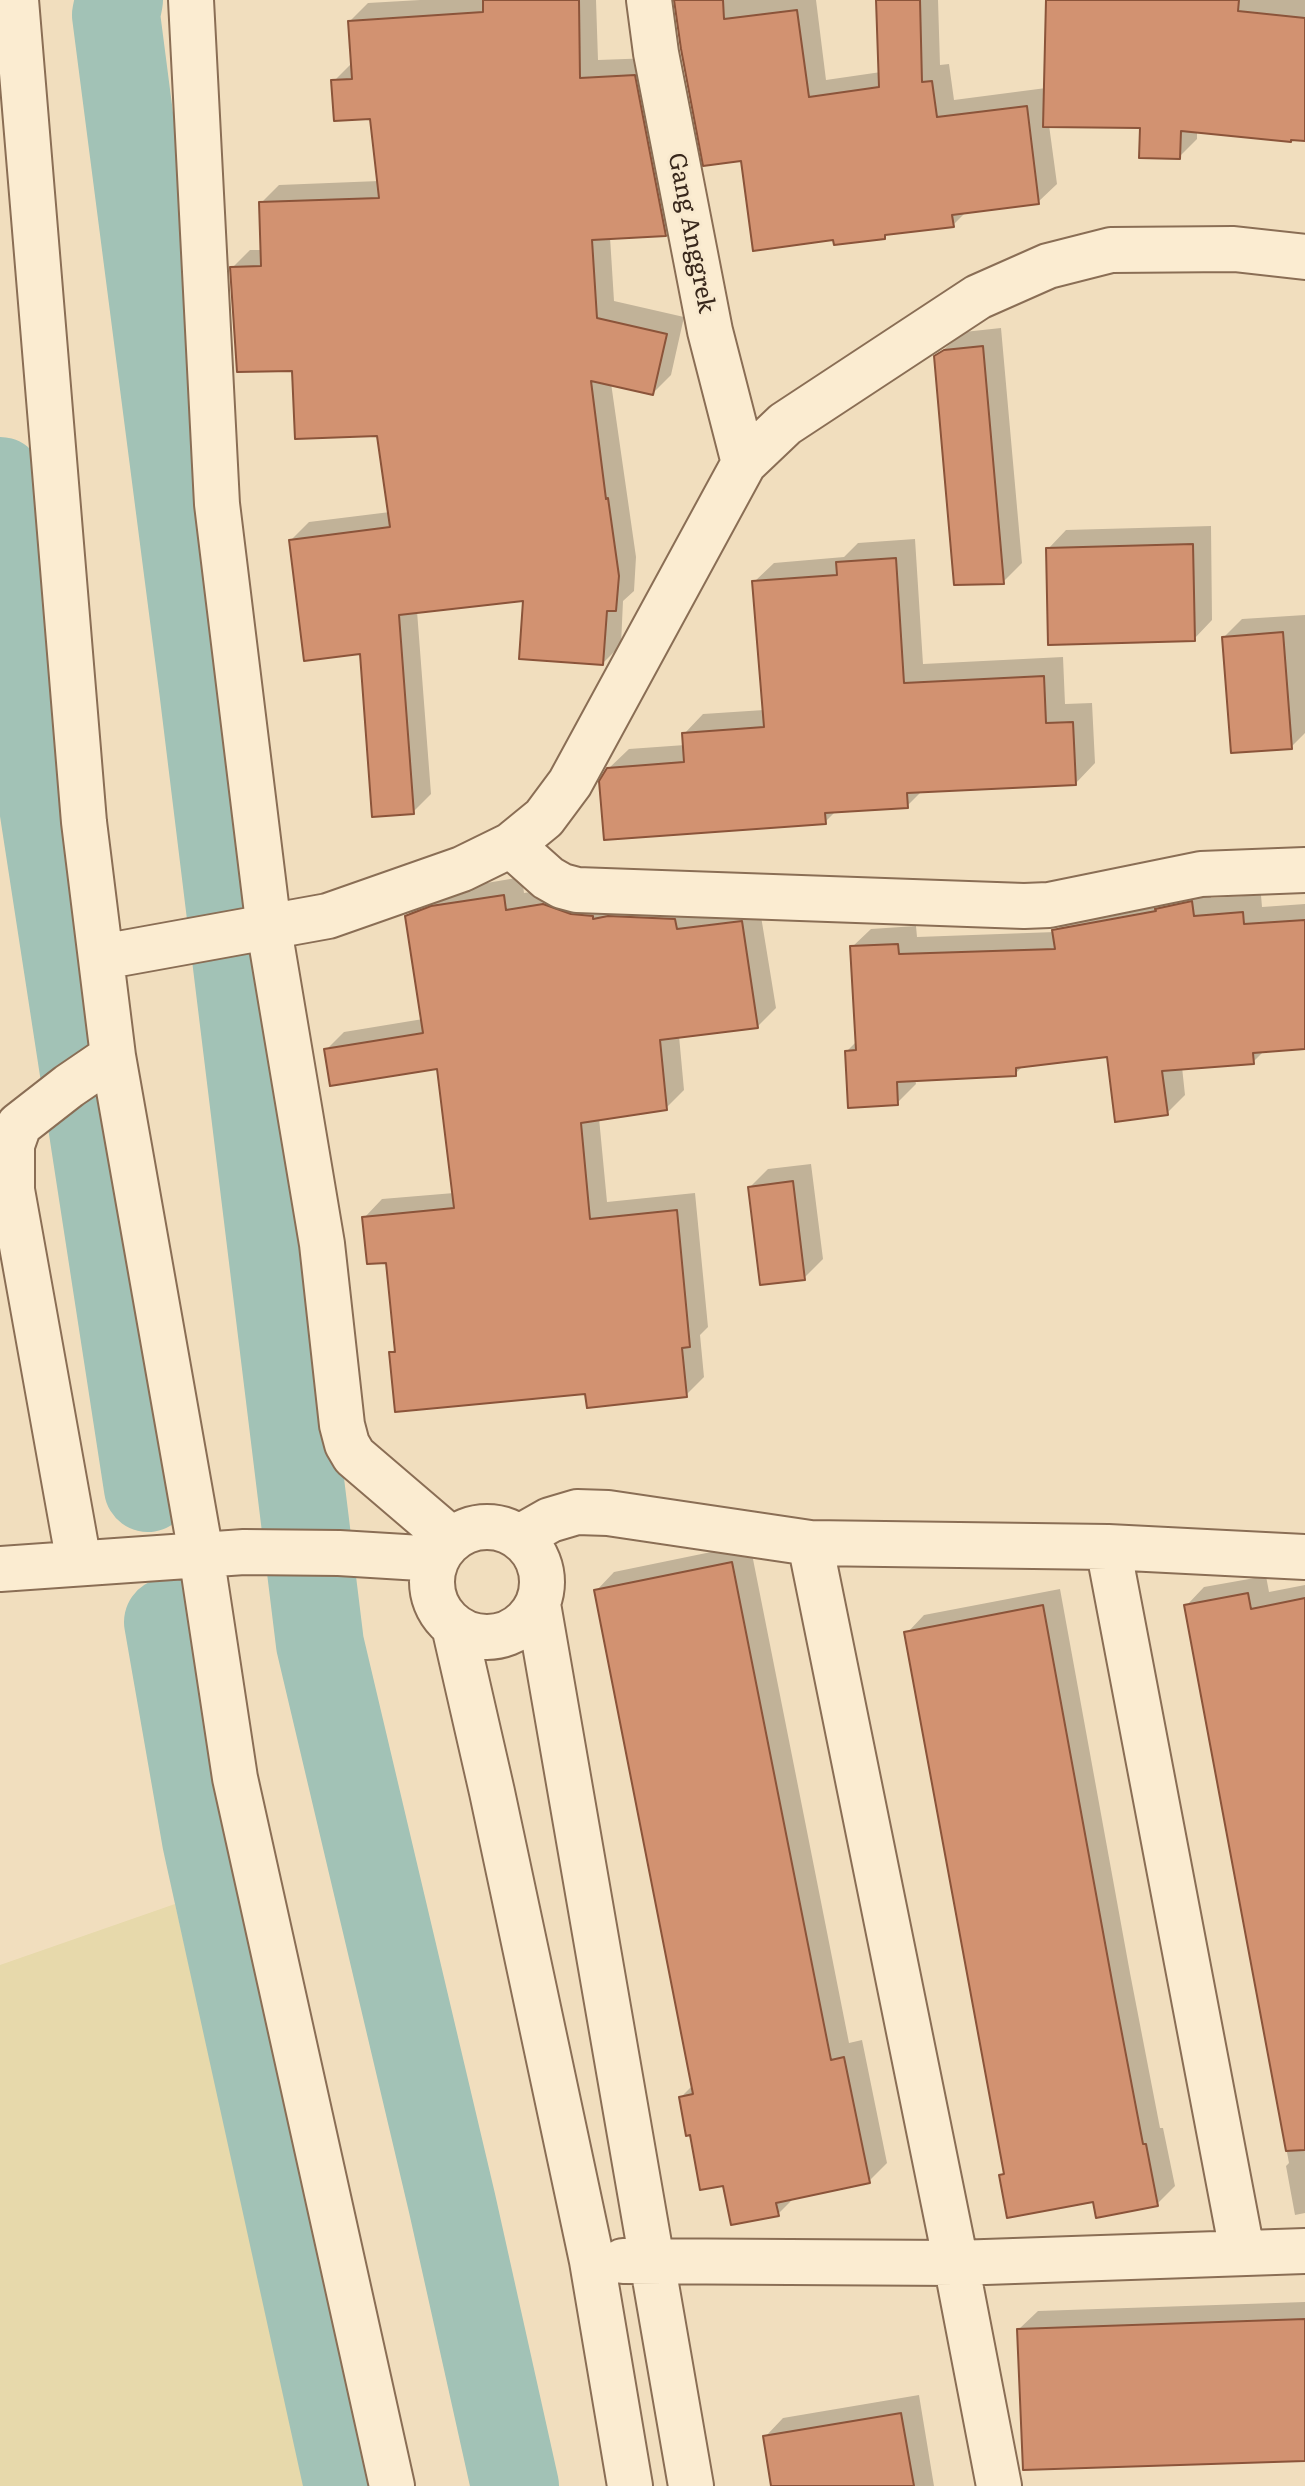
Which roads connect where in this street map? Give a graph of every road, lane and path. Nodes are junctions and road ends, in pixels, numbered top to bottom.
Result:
1 (16, 0) edge
2 (191, 0) edge
3 (649, 0) edge
4 (1305, 257) edge
5 (744, 463) junction
6 (511, 845) junction
7 (1305, 870) edge
8 (254, 930) junction
9 (102, 957) junction
10 (92, 1070) junction
11 (520, 1537) junction
12 (810, 1543) junction
13 (1108, 1547) junction
14 (444, 1549) junction
15 (201, 1554) junction
16 (1305, 1557) edge
17 (79, 1563) junction
18 (0, 1569) edge
19 (538, 1604) junction
20 (454, 1626) junction
21 (1242, 2251) junction
22 (1305, 2251) edge
23 (592, 2261) junction
24 (653, 2261) junction
25 (956, 2263) junction
26 (392, 2486) edge
27 (630, 2486) edge
28 (691, 2486) edge
29 (999, 2486) edge

1 - 9 street
2 - 8 street
3 - 5 street, Gang Anggrek
4 - 5 street
5 - 6 street
6 - 7 street
6 - 8 street
8 - 9 street
8 - 14 street
9 - 10 street
10 - 15 street
10 - 17 street
11 - 12 street
11 - 14 street
11 - 19 street
12 - 13 street
12 - 25 street
13 - 16 street
13 - 21 street
14 - 15 street
14 - 20 street
15 - 17 street
15 - 26 street
17 - 18 street
19 - 20 street
19 - 24 street
20 - 23 street
21 - 22 street
21 - 25 street
23 - 24 street
23 - 27 street
24 - 25 street
24 - 28 street
25 - 29 street

